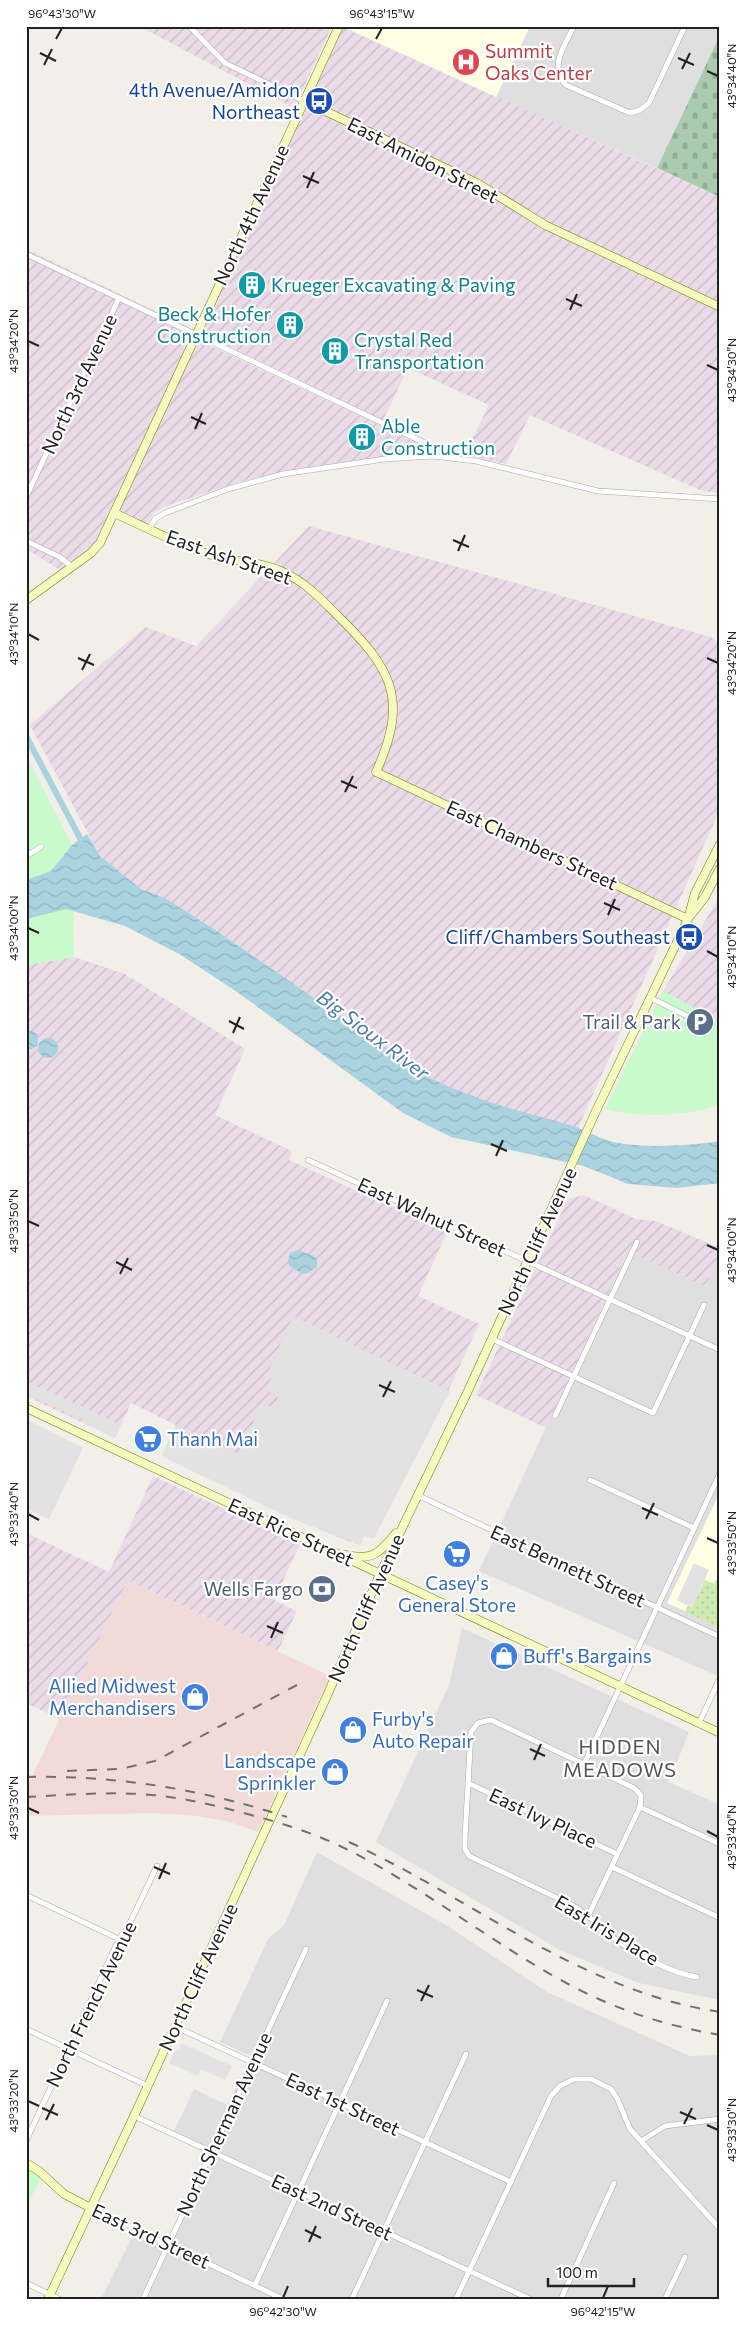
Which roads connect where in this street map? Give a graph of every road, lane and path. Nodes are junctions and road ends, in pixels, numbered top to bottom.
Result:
1 (189, 26) edge
2 (339, 26) edge
3 (574, 26) edge
4 (684, 26) edge
5 (304, 101) junction
6 (26, 254) edge
7 (119, 298) junction
8 (720, 307) edge
9 (196, 336) junction
10 (433, 456) junction
11 (26, 497) edge
12 (720, 499) edge
13 (114, 513) junction
14 (149, 529) junction
15 (26, 541) edge
16 (72, 567) junction
17 (26, 600) edge
18 (376, 772) joint
19 (720, 844) edge
20 (41, 847) dead end
21 (26, 856) edge
22 (720, 868) edge
23 (688, 919) junction
24 (651, 998) junction
25 (705, 1025) dead end
26 (308, 1160) dead end
27 (637, 1242) dead end
28 (528, 1261) junction
29 (611, 1299) junction
30 (704, 1305) dead end
31 (689, 1336) junction
32 (492, 1339) junction
33 (720, 1350) edge
34 (574, 1377) junction
35 (26, 1408) edge
36 (555, 1416) dead end
37 (720, 1473) edge
38 (590, 1480) dead end
39 (417, 1495) junction
40 (402, 1525) junction
41 (694, 1528) junction
42 (333, 1552) junction
43 (380, 1574) junction
44 (658, 1608) junction
45 (720, 1637) edge
46 (720, 1678) edge
47 (621, 1686) junction
48 (699, 1723) junction
49 (720, 1733) edge
50 (584, 1764) junction
51 (468, 1783) junction
52 (640, 1807) junction
53 (720, 1844) edge
54 (617, 1854) junction
55 (157, 1866) dead end
56 (612, 1867) junction
57 (26, 1895) edge
58 (588, 1916) junction
59 (720, 1918) edge
60 (119, 1939) junction
61 (306, 1949) dead end
62 (697, 1977) dead end
63 (387, 2001) dead end
64 (176, 2027) junction
65 (26, 2029) edge
66 (68, 2049) junction
67 (466, 2054) dead end
68 (253, 2063) junction
69 (148, 2086) junction
70 (339, 2103) junction
71 (134, 2116) junction
72 (720, 2119) edge
73 (26, 2141) edge
74 (642, 2141) junction
75 (425, 2142) junction
76 (212, 2152) junction
77 (26, 2163) edge
78 (511, 2182) junction
79 (614, 2183) dead end
80 (298, 2191) junction
81 (91, 2208) junction
82 (720, 2229) edge
83 (384, 2231) junction
84 (169, 2244) junction
85 (685, 2257) dead end
86 (470, 2270) junction
87 (26, 2283) edge
88 (255, 2285) junction
89 (49, 2296) edge
90 (59, 2299) edge
91 (143, 2299) edge
92 (283, 2299) edge
93 (352, 2299) edge
94 (456, 2299) edge
95 (530, 2299) edge
96 (561, 2299) edge
97 (665, 2299) edge

1 - 5 street, East Amidon Street
2 - 5 main road, North 4th Avenue
3 - 4 street
5 - 8 main road, East Amidon Street
5 - 9 main road, North 4th Avenue
6 - 7 street
7 - 9 street
7 - 11 street, North 3rd Avenue
9 - 10 street
9 - 13 main road, North 4th Avenue
10 - 12 street
10 - 14 street
13 - 14 main road, East Ash Street
13 - 16 main road, North 4th Avenue
14 - 18 main road, East Ash Street
15 - 16 street
16 - 17 main road, North 4th Avenue
18 - 23 main road, East Chambers Street
19 - 23 main road, North Cliff Avenue
20 - 21 street
22 - 23 main road, North Cliff Avenue
23 - 24 main road, North Cliff Avenue
24 - 25 street
24 - 28 main road, North Cliff Avenue
26 - 28 street, East Walnut Street
27 - 29 street
28 - 29 street, East Walnut Street
28 - 32 main road, North Cliff Avenue
29 - 31 street, East Walnut Street
29 - 34 street
30 - 31 street
31 - 33 street, East Walnut Street
31 - 34 street
32 - 34 street
32 - 39 main road, North Cliff Avenue
34 - 36 street
35 - 42 main road, East Rice Street
37 - 41 street
38 - 41 street
39 - 40 main road, North Cliff Avenue
39 - 44 street, East Bennett Street
40 - 42 main road
40 - 43 main road, North Cliff Avenue
41 - 44 street
42 - 43 main road, East Rice Street
43 - 47 main road, East Rice Street
43 - 64 main road, North Cliff Avenue
44 - 45 street, East Bennett Street
44 - 47 street
46 - 48 street
47 - 48 main road, East Rice Street
47 - 50 street
48 - 49 main road, East Rice Street
50 - 51 street
50 - 52 street
51 - 54 street, East Ivy Place
51 - 58 street, East Iris Place
52 - 53 street
52 - 54 street
54 - 56 street
55 - 60 street, North French Avenue
56 - 58 street
56 - 59 street, East Ivy Place
57 - 60 street
58 - 62 street, East Iris Place
60 - 66 street, North French Avenue
61 - 68 street, North Sherman Avenue
63 - 70 street
64 - 68 street, East 1st Street
64 - 69 main road, North Cliff Avenue
65 - 66 street
66 - 69 street
66 - 73 street, North French Avenue
67 - 75 street
68 - 70 street, East 1st Street
68 - 76 street, North Sherman Avenue
69 - 71 main road, North Cliff Avenue
70 - 75 street, East 1st Street
70 - 80 street
71 - 76 street, East 2nd Street
71 - 81 main road, North Cliff Avenue
72 - 74 street
74 - 78 street
74 - 82 street
75 - 78 street, East 1st Street
75 - 83 street
76 - 80 street, East 2nd Street
76 - 84 street, North Sherman Avenue
77 - 81 main road, East 3rd Street
78 - 86 street
79 - 96 street
80 - 83 street, East 2nd Street
80 - 88 street
81 - 84 street, East 3rd Street
81 - 89 main road, North Cliff Avenue
83 - 86 street, East 2nd Street
83 - 93 street
84 - 88 street, East 3rd Street
84 - 91 street, North Sherman Avenue
85 - 97 street
86 - 94 street
86 - 95 street, East 2nd Street
87 - 89 street
88 - 92 street, East 3rd Street
89 - 90 street

